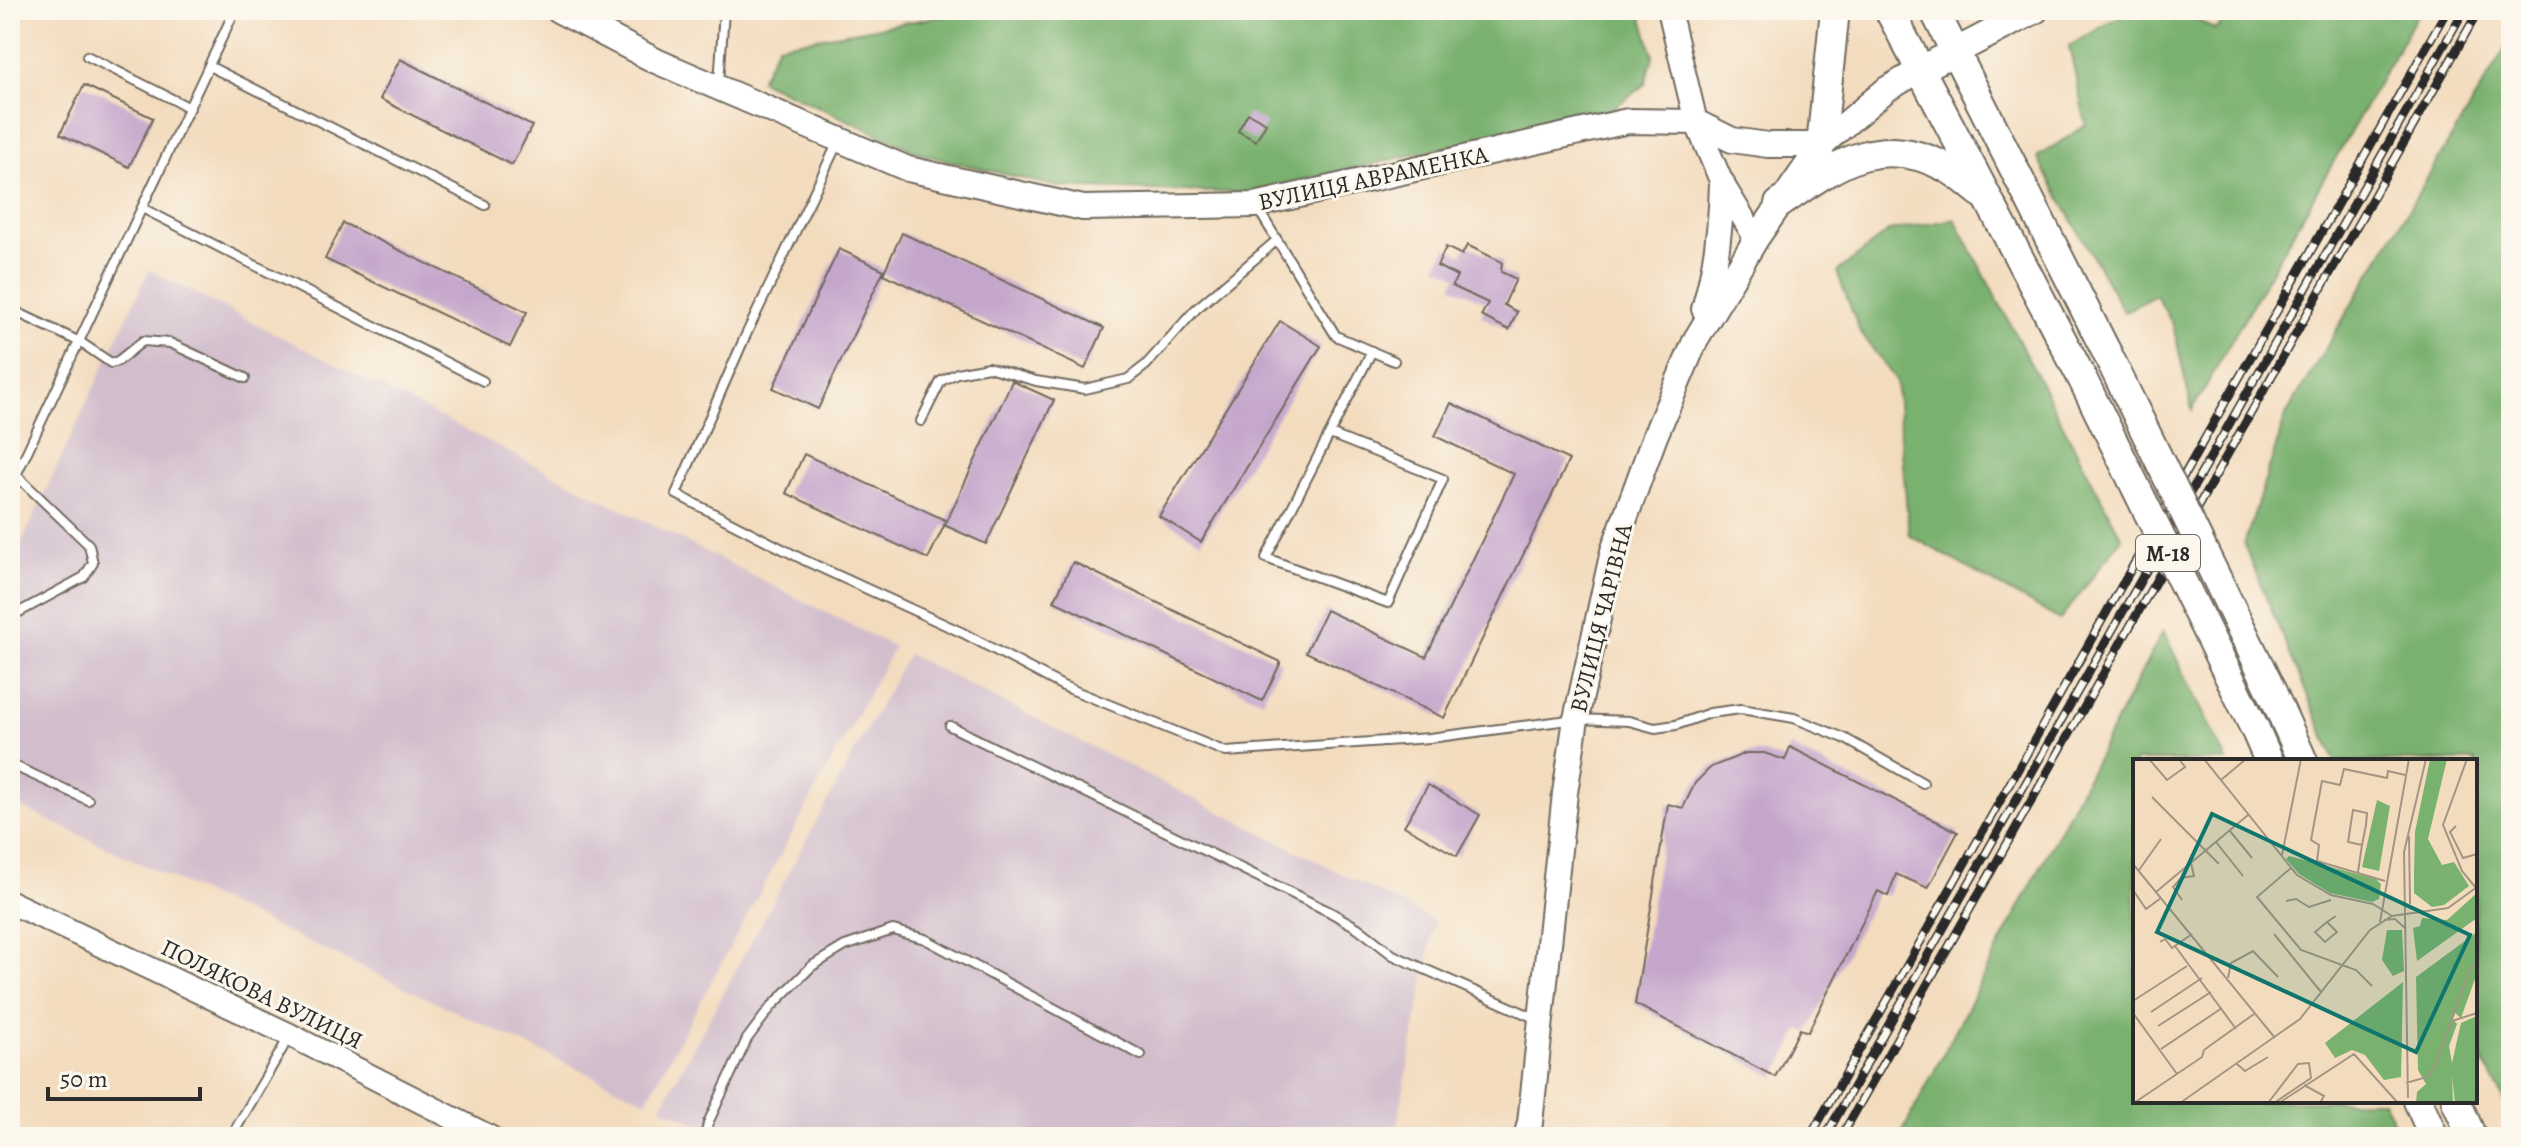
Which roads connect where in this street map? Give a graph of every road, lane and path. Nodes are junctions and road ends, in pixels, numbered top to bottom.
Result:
1 (235, 10) edge
2 (558, 10) edge
3 (724, 10) edge
4 (1669, 10) edge
5 (1835, 10) edge
6 (1889, 10) edge
7 (1934, 10) edge
8 (2035, 10) edge
9 (1955, 52) junction
10 (87, 56) dead end
11 (209, 66) junction
12 (1920, 70) junction
13 (719, 88) junction
14 (190, 108) junction
15 (1696, 122) junction
16 (839, 139) junction
17 (1821, 145) junction
18 (1722, 183) junction
19 (1985, 196) junction
20 (1779, 204) junction
21 (485, 205) dead end
22 (1255, 205) junction
23 (144, 209) junction
24 (1756, 239) junction
25 (1277, 240) junction
26 (10, 309) edge
27 (1696, 339) junction
28 (80, 342) junction
29 (1372, 351) junction
30 (1394, 361) dead end
31 (245, 378) dead end
32 (483, 381) dead end
33 (921, 421) dead end
34 (1330, 434) junction
35 (16, 475) junction
36 (10, 488) edge
37 (10, 617) edge
38 (1576, 719) junction
39 (950, 726) dead end
40 (2268, 759) edge
41 (2302, 759) edge
42 (10, 764) edge
43 (1923, 783) dead end
44 (88, 800) dead end
45 (10, 902) edge
46 (1541, 1020) junction
47 (290, 1035) junction
48 (1141, 1055) dead end
49 (2419, 1103) edge
50 (2457, 1103) edge
51 (231, 1137) edge
52 (490, 1137) edge
53 (705, 1137) edge
54 (1526, 1137) edge
55 (2434, 1137) edge
56 (2472, 1137) edge

1 - 11 lane
2 - 13 main road, ВУЛИЦЯ АВРАМЕНКА
3 - 13 lane
4 - 15 street
5 - 17 highway
6 - 12 highway, М-18
7 - 9 highway, М-18
8 - 9 main road
9 - 12 main road
9 - 41 highway, М-18, bridge
10 - 14 lane
11 - 14 lane
11 - 21 lane
12 - 17 main road, ВУЛИЦЯ ЧАРІВНА
12 - 19 highway, М-18
13 - 16 main road, ВУЛИЦЯ АВРАМЕНКА
14 - 23 lane
15 - 17 main road
15 - 18 street
15 - 22 main road, ВУЛИЦЯ АВРАМЕНКА
16 - 22 main road, ВУЛИЦЯ АВРАМЕНКА
16 - 38 lane
17 - 20 main road, ВУЛИЦЯ ЧАРІВНА
18 - 24 street
18 - 27 main road
19 - 20 highway
19 - 40 highway, М-18, bridge
20 - 24 main road, ВУЛИЦЯ ЧАРІВНА
22 - 25 lane
23 - 28 lane
23 - 32 lane
24 - 27 main road, ВУЛИЦЯ ЧАРІВНА
25 - 29 lane
25 - 33 lane
26 - 28 lane
27 - 38 main road, ВУЛИЦЯ ЧАРІВНА
28 - 31 lane
28 - 35 lane
29 - 30 lane
29 - 34 lane
34 - 34 lane
35 - 36 lane
35 - 37 lane
38 - 43 lane
38 - 46 main road, ВУЛИЦЯ ЧАРІВНА
39 - 46 lane
42 - 44 lane
45 - 47 street, ПОЛЯКОВА ВУЛИЦЯ
46 - 54 main road, ВУЛИЦЯ ЧАРІВНА
47 - 51 lane
47 - 52 street, ПОЛЯКОВА ВУЛИЦЯ
48 - 53 lane
49 - 55 highway
50 - 56 highway

